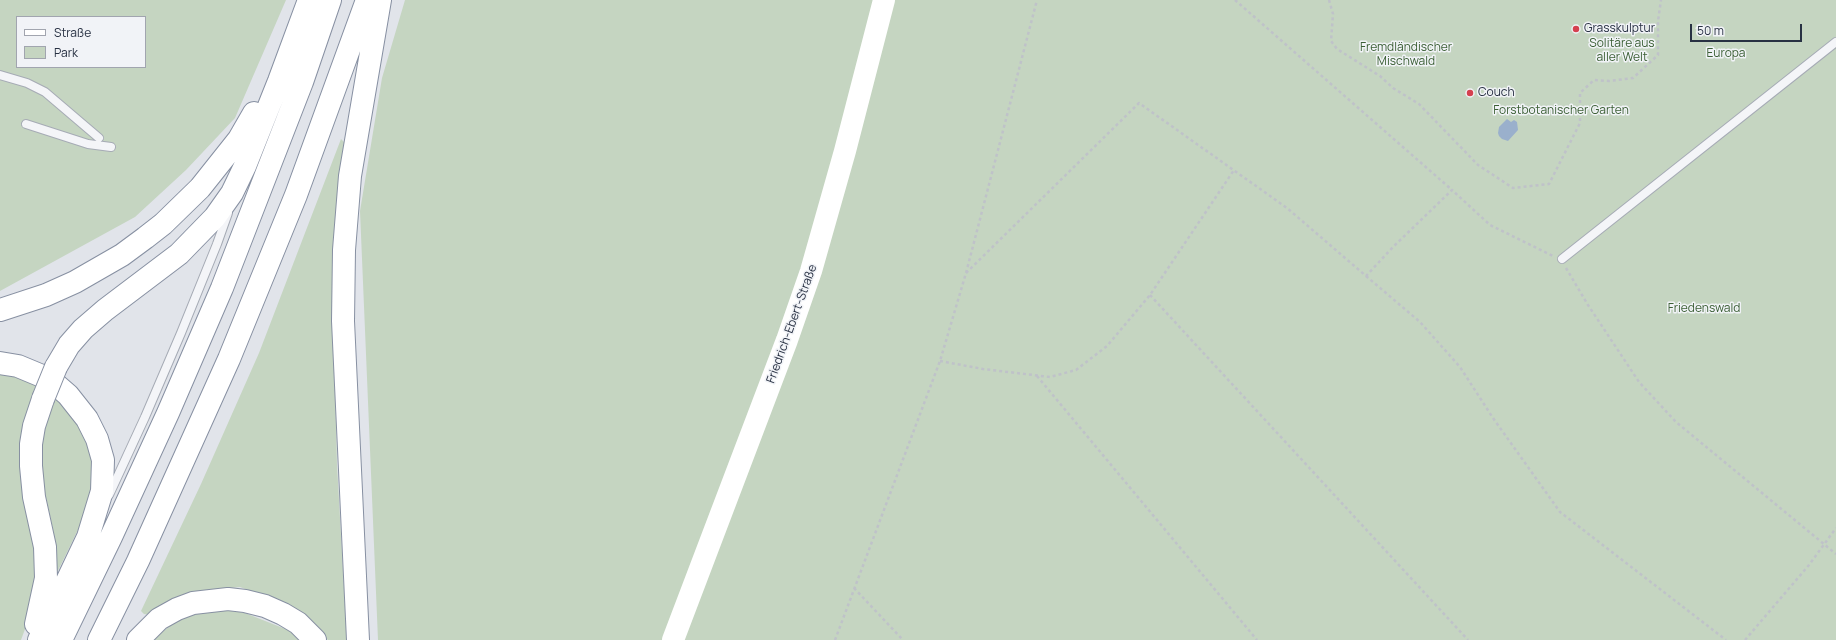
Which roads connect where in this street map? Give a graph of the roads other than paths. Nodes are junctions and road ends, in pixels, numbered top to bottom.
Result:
1 (308, 0) edge
2 (330, 0) edge
3 (367, 0) edge
4 (380, 0) edge
5 (884, 0) edge
6 (1836, 42) edge
7 (0, 75) edge
8 (26, 124) dead end
9 (100, 138) dead end
10 (111, 147) dead end
11 (245, 166) junction
12 (1562, 259) road end
13 (0, 310) edge
14 (0, 363) edge
15 (88, 538) junction
16 (138, 561) junction
17 (30, 640) edge
18 (39, 640) edge
19 (61, 640) edge
20 (99, 640) edge
21 (114, 640) edge
22 (138, 640) edge
23 (315, 640) edge
24 (358, 640) edge
25 (673, 640) edge

1 - 11 main road
1 - 13 main road
2 - 19 main road
3 - 16 main road
4 - 24 main road
5 - 25 main road, Friedrich-Ebert-Straße
6 - 12 lane
7 - 9 lane
8 - 10 lane
11 - 15 lane
11 - 17 main road, bridge
14 - 15 main road
15 - 18 main road
16 - 20 main road
16 - 21 main road
22 - 23 main road

